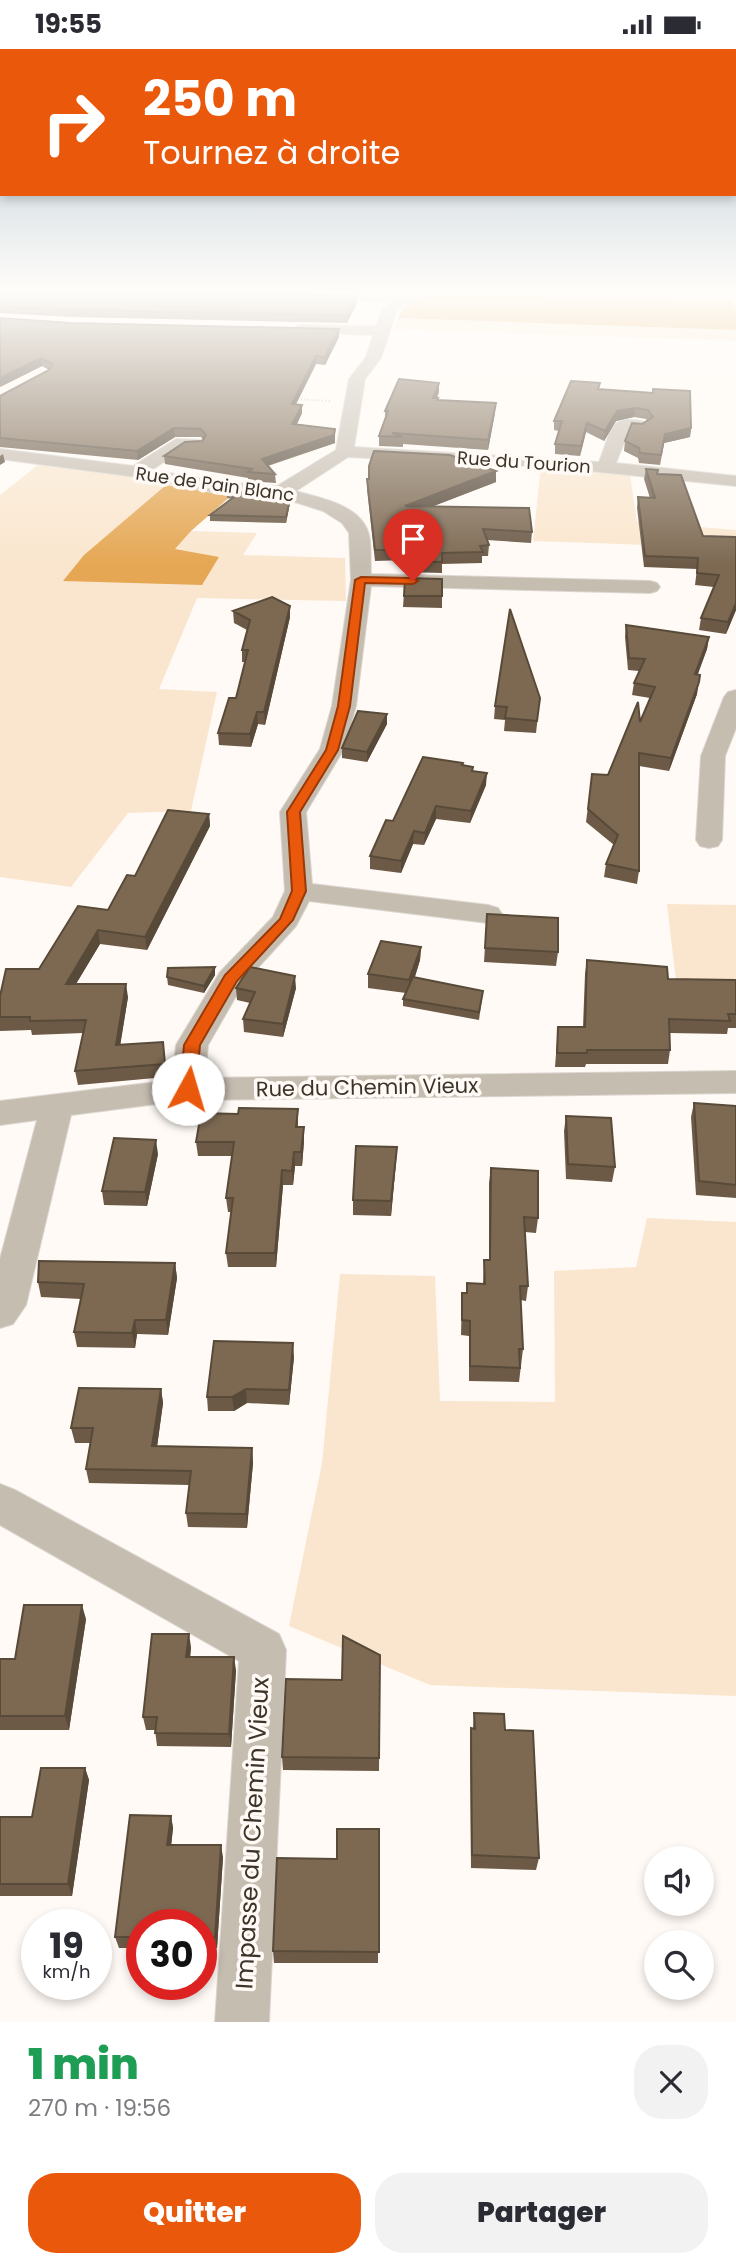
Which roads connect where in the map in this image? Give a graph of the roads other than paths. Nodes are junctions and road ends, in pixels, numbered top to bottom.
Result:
1 (356, 382) edge
2 (640, 425) edge
3 (195, 444) edge
4 (344, 452) junction
5 (0, 454) edge
6 (607, 467) junction
7 (136, 472) junction
8 (736, 481) edge
9 (281, 492) junction
10 (361, 580) junction
11 (650, 587) dead end
12 (736, 697) edge
13 (709, 840) dead end
14 (299, 891) junction
15 (488, 914) edge
16 (736, 1082) edge
17 (188, 1089) junction
18 (57, 1105) junction
19 (0, 1113) edge
20 (0, 1313) edge
21 (0, 1503) edge
22 (242, 2022) edge

1 - 4 street
2 - 6 street
3 - 7 street
4 - 6 street, Rue du Tourion
4 - 9 street
5 - 7 street, Rue de Pain Blanc
6 - 8 street, Rue du Tourion
7 - 9 street, Rue de Pain Blanc
9 - 10 street, Rue de Pain Blanc
10 - 11 street
10 - 14 street, Rue de Pain Blanc
12 - 13 street
14 - 15 street
14 - 17 street
16 - 17 street, Rue du Chemin Vieux
17 - 18 street, Rue du Chemin Vieux
18 - 19 street, Rue du Chemin Vieux
18 - 20 street
21 - 22 street, Impasse du Chemin Vieux

